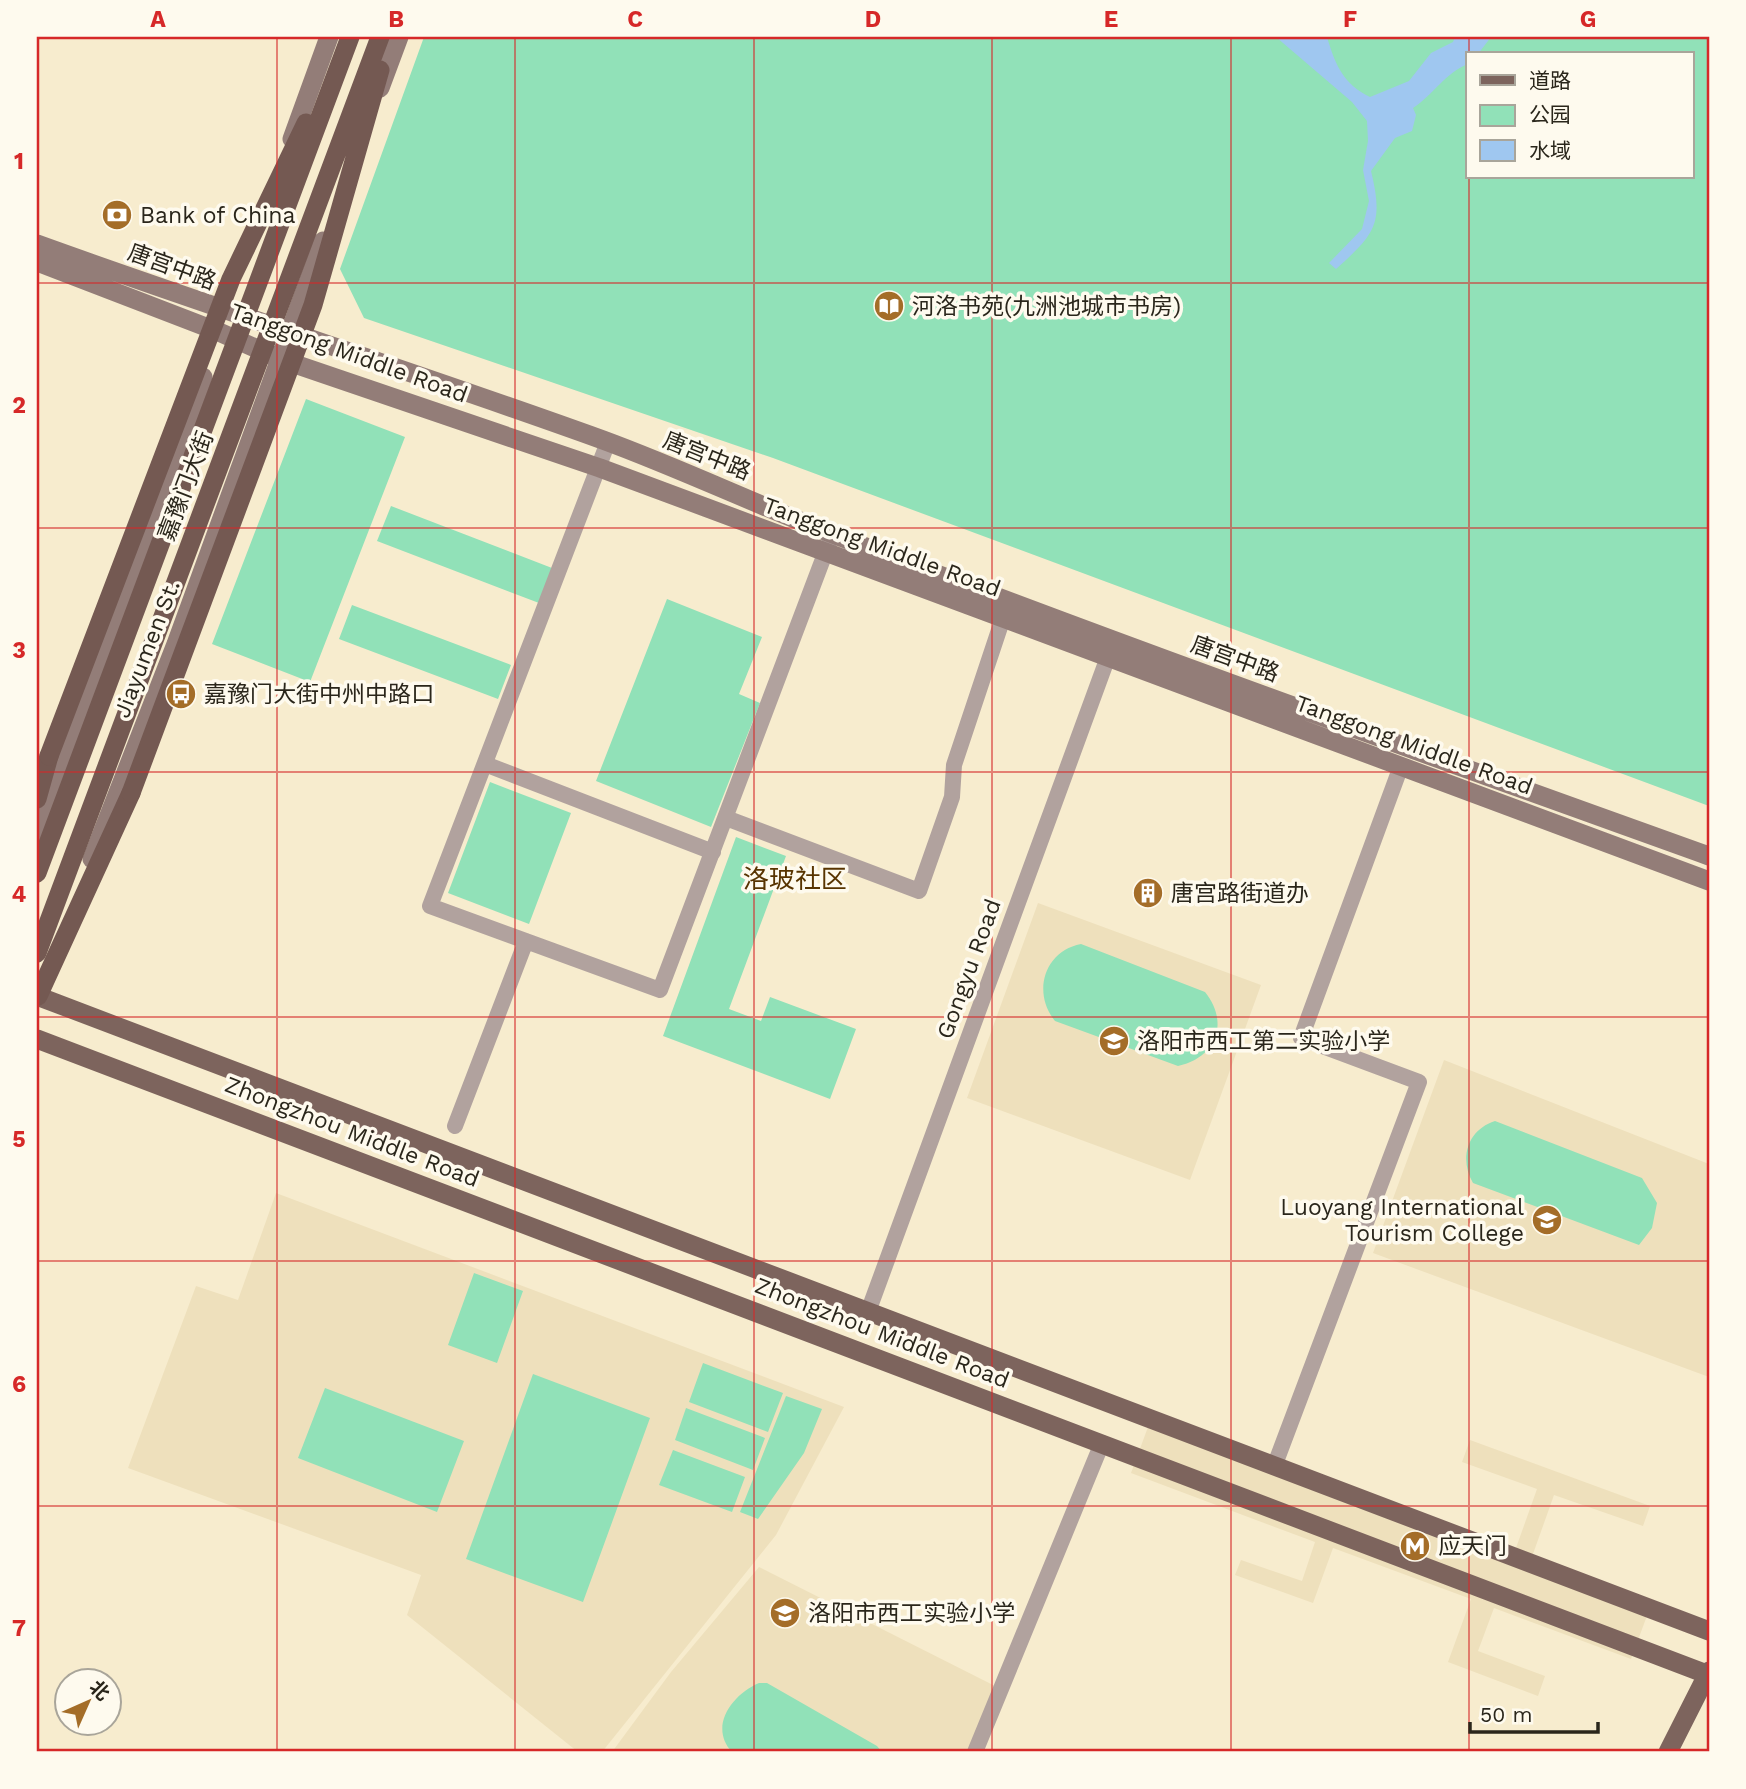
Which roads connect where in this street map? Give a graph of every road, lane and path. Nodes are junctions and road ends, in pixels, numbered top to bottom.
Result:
1 (329, 37) edge
2 (349, 37) edge
3 (380, 37) edge
4 (389, 37) edge
5 (398, 37) edge
6 (37, 244) edge
7 (37, 262) edge
8 (228, 314) junction
9 (290, 330) junction
10 (219, 332) junction
11 (280, 359) junction
12 (608, 442) junction
13 (600, 468) junction
14 (829, 543) junction
15 (1006, 609) junction
16 (1111, 649) junction
17 (485, 764) junction
18 (1401, 766) junction
19 (37, 799) edge
20 (726, 818) junction
21 (37, 840) edge
22 (713, 852) junction
23 (1709, 856) edge
24 (37, 873) edge
25 (1709, 881) edge
26 (526, 941) junction
27 (37, 953) edge
28 (37, 998) edge
29 (37, 1039) edge
30 (455, 1126) dead end
31 (868, 1312) junction
32 (1102, 1443) junction
33 (1274, 1467) junction
34 (1709, 1631) edge
35 (1709, 1673) edge
36 (975, 1752) edge
37 (1668, 1752) edge

1 - 8 main road, Jiayumen St.
2 - 19 highway, bridge
2 - 24 highway, 嘉豫门大街, bridge
3 - 27 highway, 嘉豫门大街, bridge
4 - 28 highway, bridge
5 - 9 main road, Jiayumen St.
6 - 8 main road, 唐宫中路
7 - 10 main road, Tanggong Middle Road
8 - 9 main road, 唐宫中路
8 - 10 main road, Jiayumen St.
9 - 11 main road, Jiayumen St.
9 - 12 main road, 唐宫中路
10 - 11 main road, Tanggong Middle Road
10 - 21 main road, Jiayumen St.
11 - 13 main road, Tanggong Middle Road
11 - 28 main road, Jiayumen St.
12 - 13 street
12 - 14 main road, 唐宫中路
13 - 14 main road, Tanggong Middle Road
13 - 17 street
14 - 15 main road, Tanggong Middle Road
14 - 20 street
15 - 16 main road, Tanggong Middle Road
15 - 20 street
16 - 18 main road, Tanggong Middle Road
16 - 23 main road, 唐宫中路
16 - 31 street, Gongyu Road
17 - 22 street
17 - 26 street
18 - 25 main road, Tanggong Middle Road
18 - 33 street
20 - 22 street
22 - 26 street
26 - 30 street
28 - 31 main road, Zhongzhou Middle Road
29 - 32 main road, Zhongzhou Middle Road
31 - 33 main road, Zhongzhou Middle Road
32 - 35 main road, Zhongzhou Middle Road
32 - 36 street
33 - 34 main road, Zhongzhou Middle Road
35 - 37 main road

